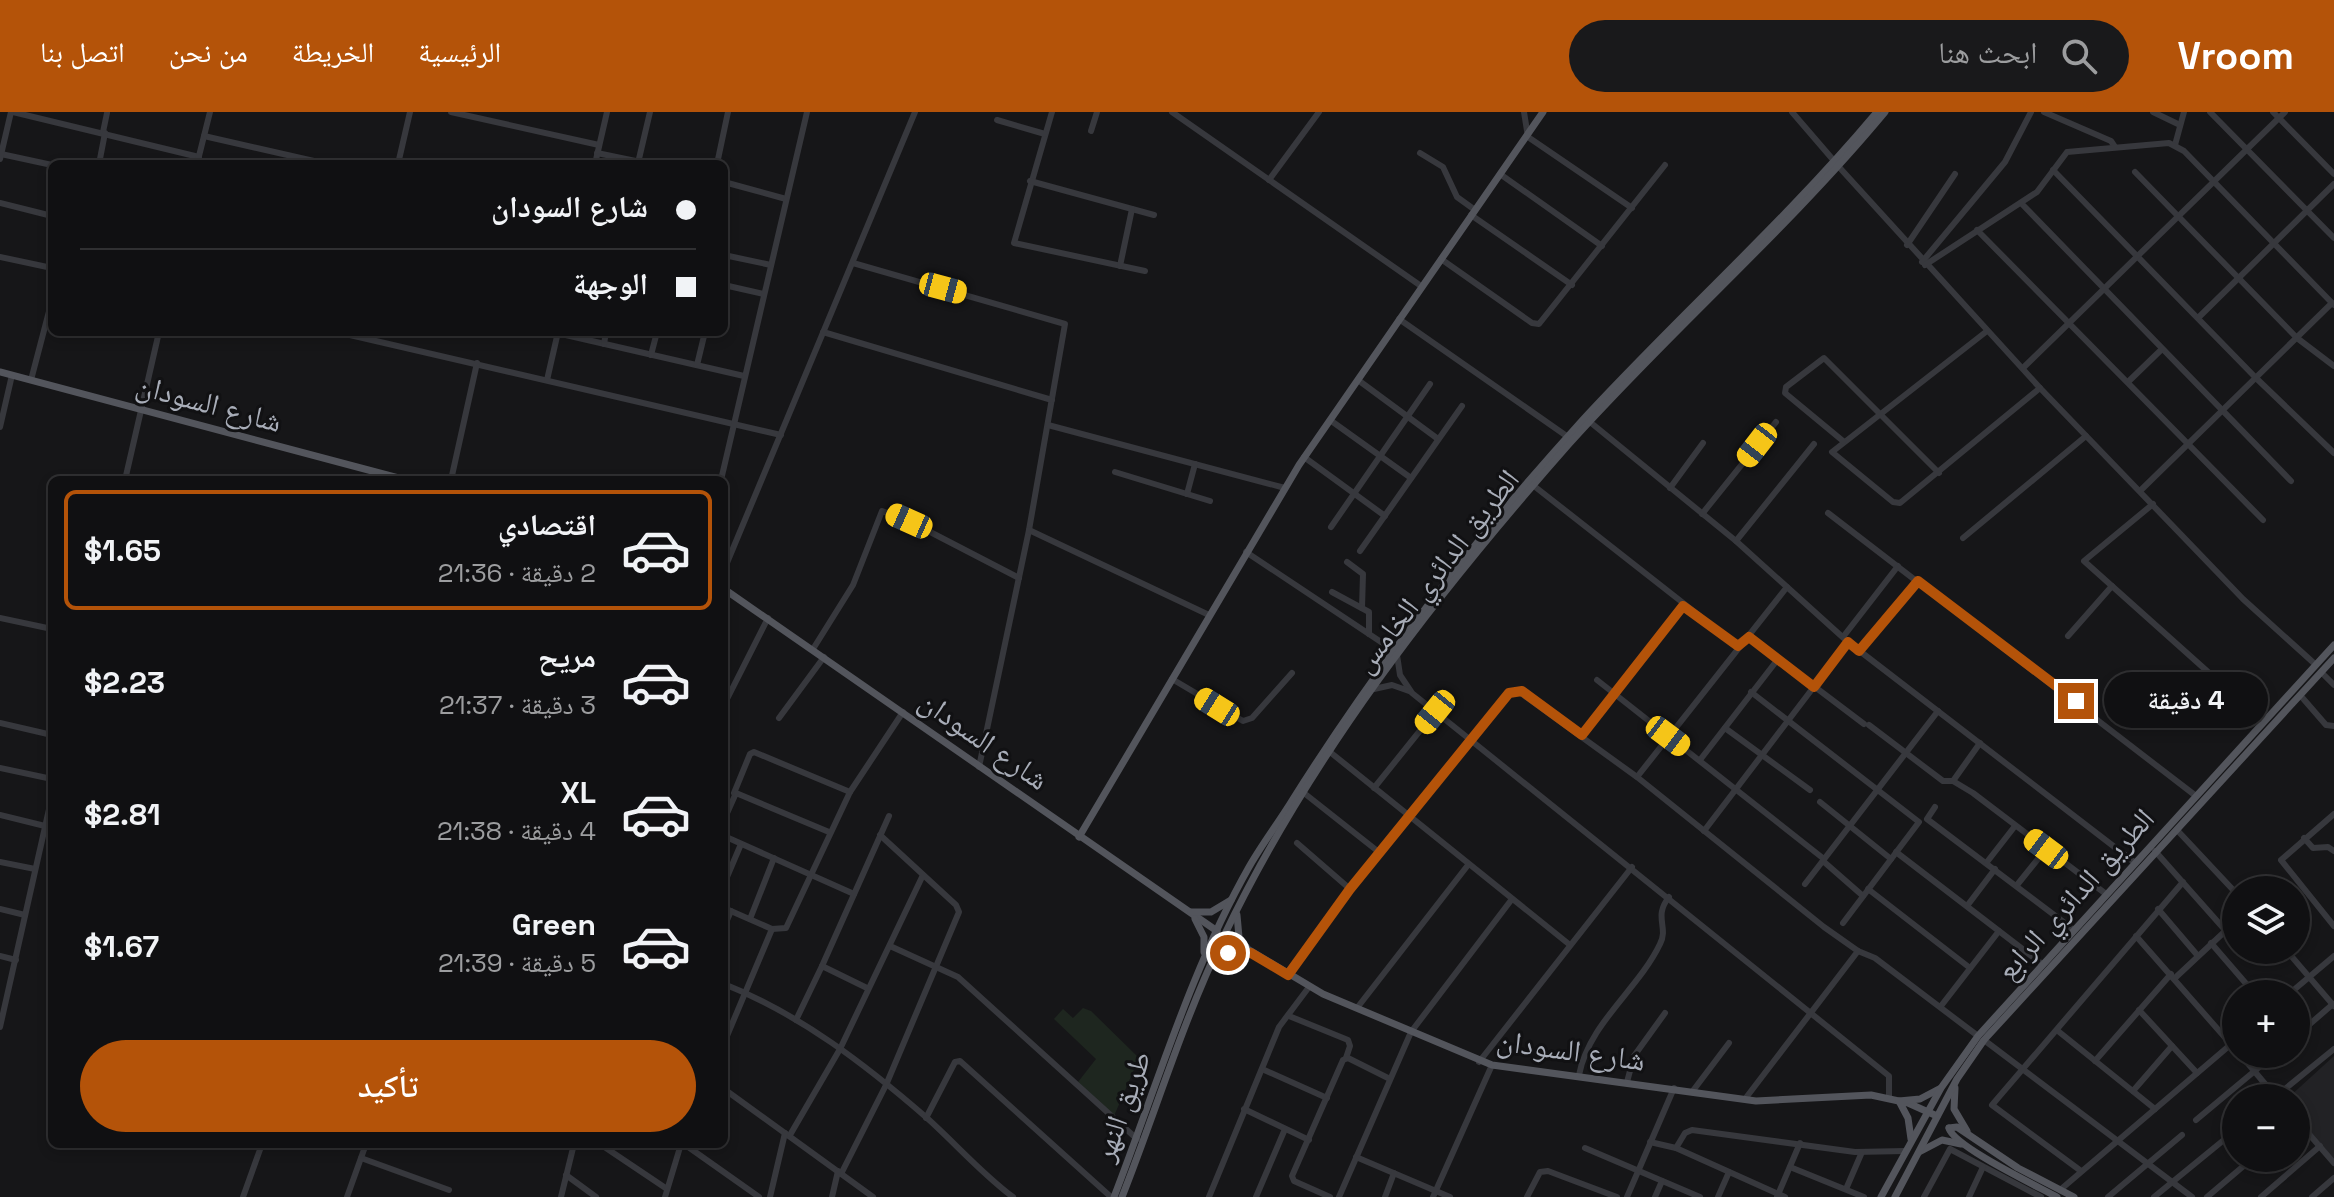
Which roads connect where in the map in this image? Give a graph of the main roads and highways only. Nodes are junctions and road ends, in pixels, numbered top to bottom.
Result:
1 (1543, 112) edge
2 (1877, 112) edge
3 (1885, 112) edge
4 (1837, 165) junction
5 (0, 372) edge
6 (391, 476) edge
7 (1520, 498) junction
8 (728, 592) edge
9 (2334, 645) edge
10 (1395, 653) junction
11 (2334, 658) edge
12 (2318, 669) junction
13 (1079, 837) junction
14 (1232, 899) junction
15 (1239, 907) junction
16 (1188, 912) junction
17 (1220, 933) junction
18 (1251, 953) junction
19 (1203, 959) junction
20 (1207, 972) junction
21 (1175, 1033) joint
22 (1981, 1038) junction
23 (1955, 1083) junction
24 (1941, 1088) junction
25 (1899, 1101) junction
26 (1928, 1111) junction
27 (1937, 1116) junction
28 (1140, 1139) junction
29 (1911, 1140) junction
30 (1971, 1142) junction
31 (1919, 1152) junction
32 (2058, 1193) edge
33 (1112, 1197) edge
34 (1122, 1197) edge
35 (1881, 1197) edge
36 (1895, 1197) edge
37 (2074, 1197) edge

1 - 13 main road
2 - 4 main road, الطريق الدائري الخامس
3 - 4 main road, الطريق الدائري الخامس
4 - 7 main road, الطريق الدائري الخامس
4 - 7 main road, الطريق الدائري الخامس
5 - 6 main road, شارع السودان
7 - 10 main road, الطريق الدائري الخامس
8 - 13 main road, شارع السودان
9 - 12 main road, الطريق الدائري الرابع
10 - 14 main road, الطريق الدائري الخامس
10 - 15 main road, الطريق الدائري الخامس
11 - 12 main road, الطريق الدائري الرابع
12 - 22 main road, الطريق الدائري الرابع
12 - 22 main road, الطريق الدائري الرابع
13 - 16 main road, شارع السودان
14 - 16 main road
14 - 17 main road, الطريق الدائري الخامس
15 - 17 main road, الطريق الدائري الخامس
15 - 18 main road
16 - 17 main road, شارع السودان
16 - 19 main road
17 - 18 main road, شارع السودان
17 - 19 main road, الطريق الدائري الخامس
17 - 20 main road, الطريق الدائري الخامس
18 - 20 main road
18 - 25 main road, شارع السودان
19 - 21 main road, الطريق الدائري الخامس
20 - 28 main road, الطريق الدائري الخامس
21 - 28 main road, طريق النهر
22 - 23 main road, الطريق الدائري الرابع
22 - 24 main road, الطريق الدائري الرابع
23 - 27 main road, الطريق الدائري الرابع
23 - 30 main road
24 - 25 main road
24 - 26 main road, الطريق الدائري الرابع
25 - 26 main road, شارع السودان
25 - 29 main road
26 - 27 main road, شارع السودان
26 - 29 main road, الطريق الدائري الرابع
27 - 31 main road, الطريق الدائري الرابع
28 - 33 main road, طريق النهر
28 - 34 main road, طريق النهر
29 - 35 main road, الطريق الدائري الرابع
30 - 31 main road
30 - 32 main road
31 - 36 main road, الطريق الدائري الرابع
32 - 37 main road

